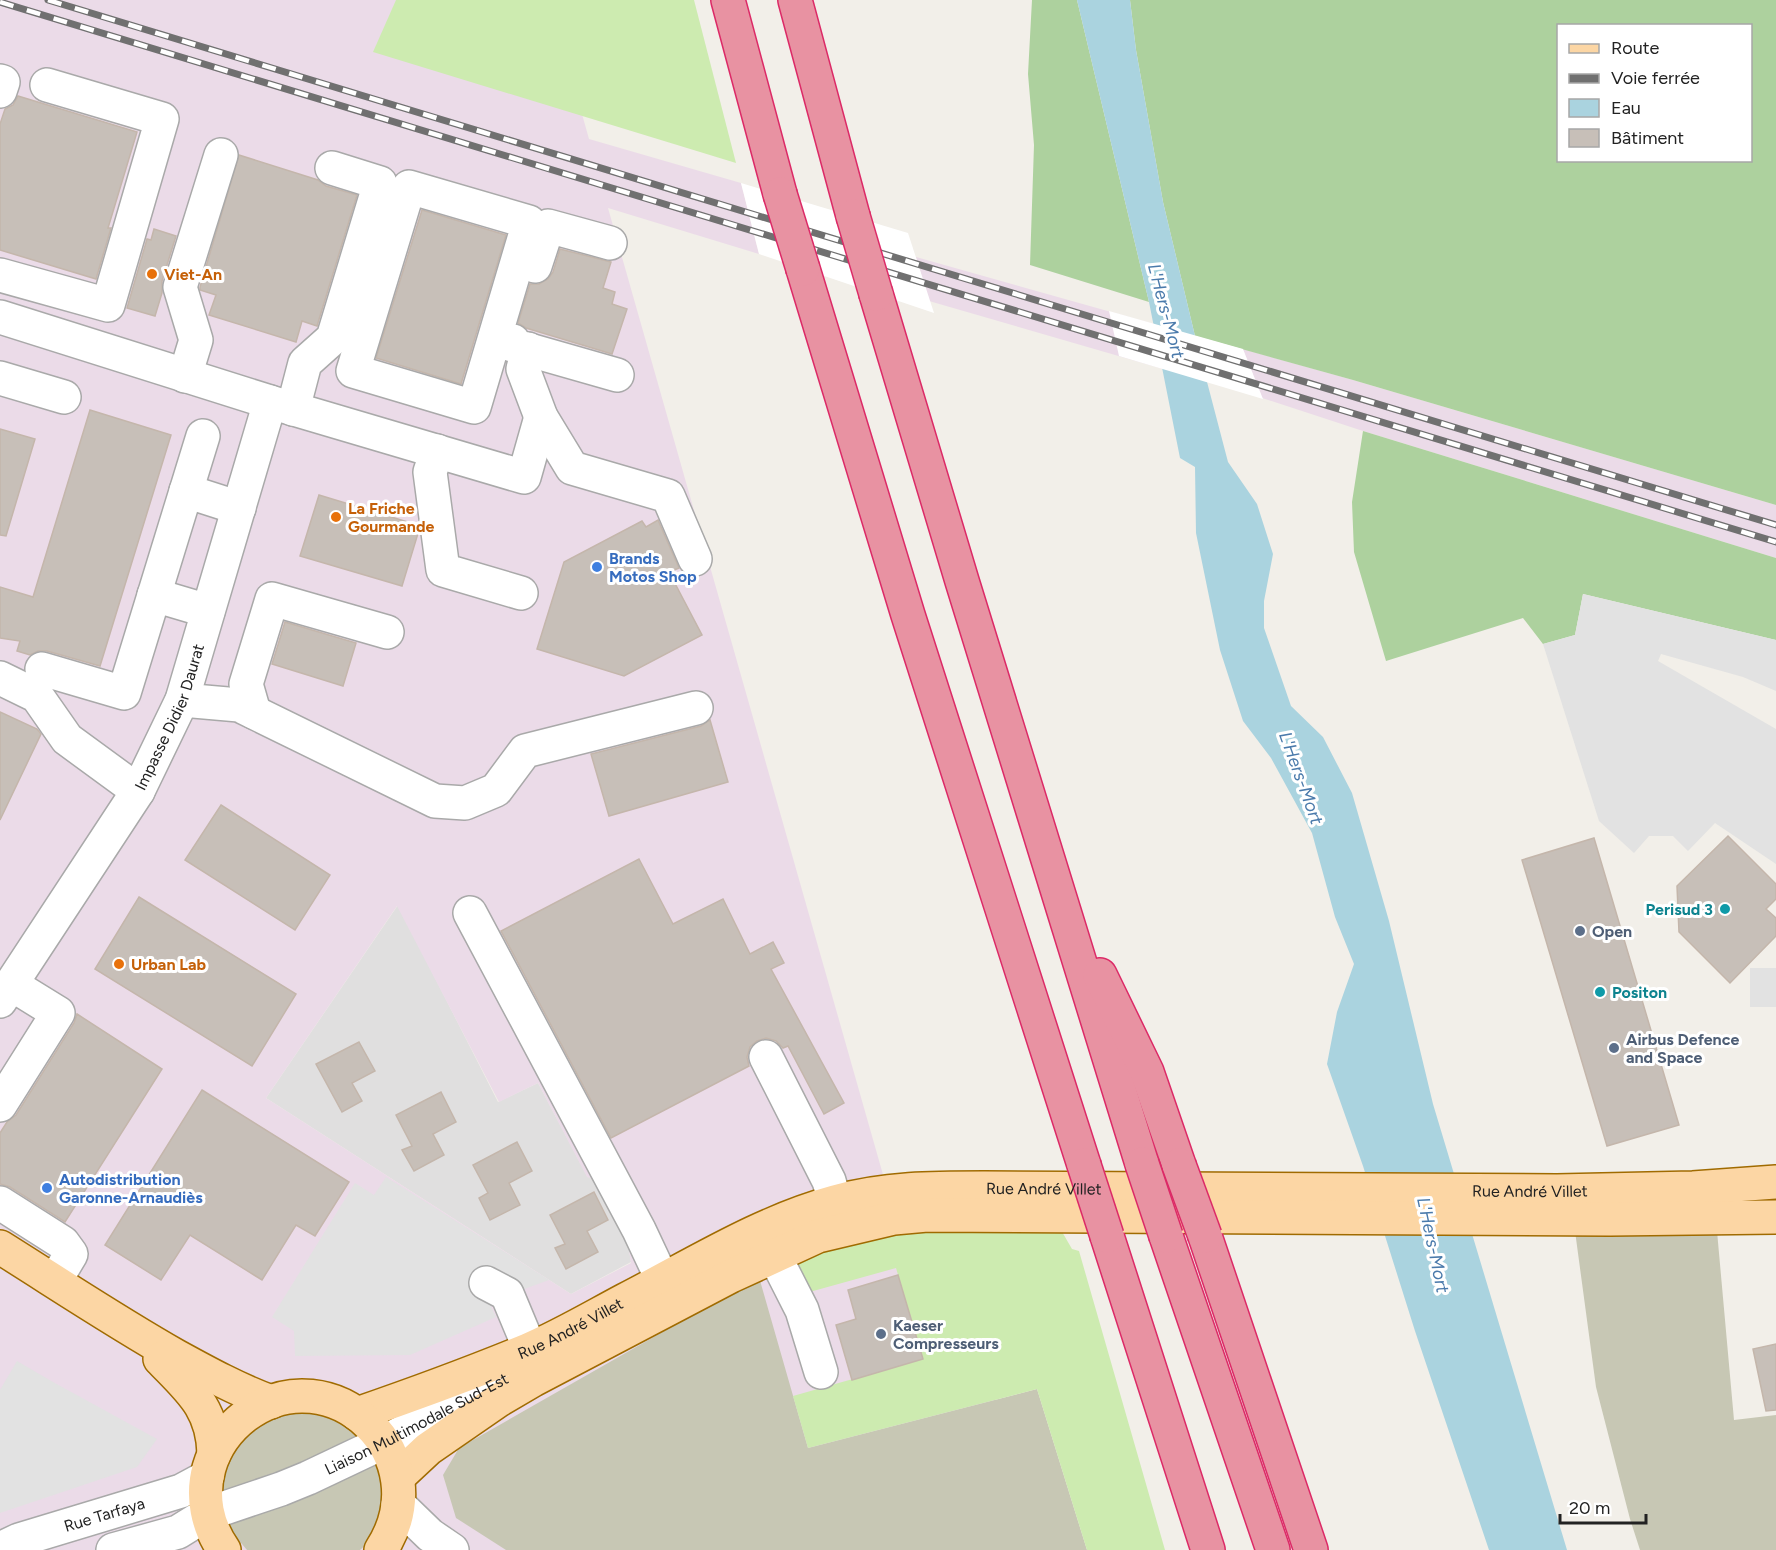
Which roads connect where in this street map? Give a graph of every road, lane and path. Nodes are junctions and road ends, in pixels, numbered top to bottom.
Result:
1 (728, 0) edge
2 (795, 0) edge
3 (0, 81) edge
4 (47, 85) dead end
5 (0, 91) edge
6 (221, 155) dead end
7 (332, 168) dead end
8 (610, 243) dead end
9 (0, 275) edge
10 (40, 286) junction
11 (14, 322) edge
12 (528, 349) junction
13 (353, 371) junction
14 (617, 375) dead end
15 (186, 376) junction
16 (0, 378) edge
17 (64, 398) dead end
18 (282, 406) junction
19 (541, 417) junction
20 (339, 422) junction
21 (203, 436) dead end
22 (437, 451) junction
23 (186, 491) junction
24 (239, 508) junction
25 (695, 559) dead end
26 (521, 593) dead end
27 (154, 595) junction
28 (208, 612) junction
29 (387, 632) dead end
30 (42, 669) dead end
31 (0, 678) edge
32 (182, 700) junction
33 (696, 708) dead end
34 (254, 712) junction
35 (138, 791) junction
36 (1049, 868) junction
37 (470, 913) dead end
38 (6, 992) edge
39 (766, 1057) dead end
40 (0, 1105) edge
41 (1776, 1182) edge
42 (1066, 1193) junction
43 (1776, 1201) edge
44 (835, 1202) junction
45 (0, 1203) edge
46 (1542, 1205) junction
47 (1776, 1217) edge
48 (0, 1247) edge
49 (774, 1255) junction
50 (55, 1281) junction
51 (663, 1281) junction
52 (486, 1283) dead end
53 (136, 1334) junction
54 (530, 1349) junction
55 (821, 1372) dead end
56 (271, 1402) junction
57 (357, 1414) junction
58 (384, 1442) junction
59 (210, 1465) junction
60 (398, 1491) junction
61 (207, 1514) junction
62 (178, 1532) junction
63 (0, 1549) edge
64 (223, 1549) edge
65 (113, 1550) edge
66 (381, 1550) edge
67 (452, 1550) edge
68 (1208, 1550) edge
69 (1273, 1550) edge
70 (1311, 1550) edge

1 - 42 highway, bridge
2 - 36 highway, bridge
3 - 5 street
4 - 10 street
6 - 15 street
7 - 18 street, Impasse Didier Daurat
8 - 12 street
9 - 10 street
10 - 11 street
11 - 15 street
12 - 14 street
12 - 19 street
13 - 13 street
13 - 20 street
15 - 18 street
16 - 17 street
18 - 20 street
18 - 24 street, Impasse Didier Daurat
19 - 22 street
19 - 25 street
20 - 22 street
21 - 23 street
22 - 26 street
23 - 24 street
23 - 27 street
24 - 28 street, Impasse Didier Daurat
27 - 28 street
27 - 30 street
28 - 32 street, Impasse Didier Daurat
29 - 34 street
31 - 35 street
32 - 34 street
32 - 35 street, Impasse Didier Daurat
33 - 34 street
35 - 38 street, Impasse Didier Daurat
36 - 69 highway, bridge
36 - 70 highway, bridge
37 - 51 street
38 - 40 street
39 - 44 street
41 - 46 main road, Rue André Villet
42 - 44 main road, Rue André Villet
42 - 46 main road, Rue André Villet
42 - 49 main road, Rue André Villet
42 - 58 street, Liaison Multimodale Sud-Est
42 - 68 highway, bridge
43 - 46 street, Rue André Villet
44 - 51 main road, Rue André Villet
45 - 50 street
46 - 47 main road, Rue André Villet
48 - 50 main road
49 - 55 street
49 - 60 main road, Rue André Villet
50 - 53 main road
51 - 54 main road, Rue André Villet
52 - 54 street
53 - 56 main road
53 - 59 main road
54 - 57 main road, Rue André Villet
56 - 57 main road
56 - 59 main road
57 - 58 main road
58 - 60 main road
58 - 61 street, Liaison Multimodale Sud-Est
59 - 61 main road
59 - 63 street, Rue Tarfaya
60 - 66 main road
60 - 67 street
61 - 62 street, Liaison Multimodale Sud-Est
61 - 64 main road
62 - 64 street
62 - 65 street, Liaison Multimodale Sud-Est

